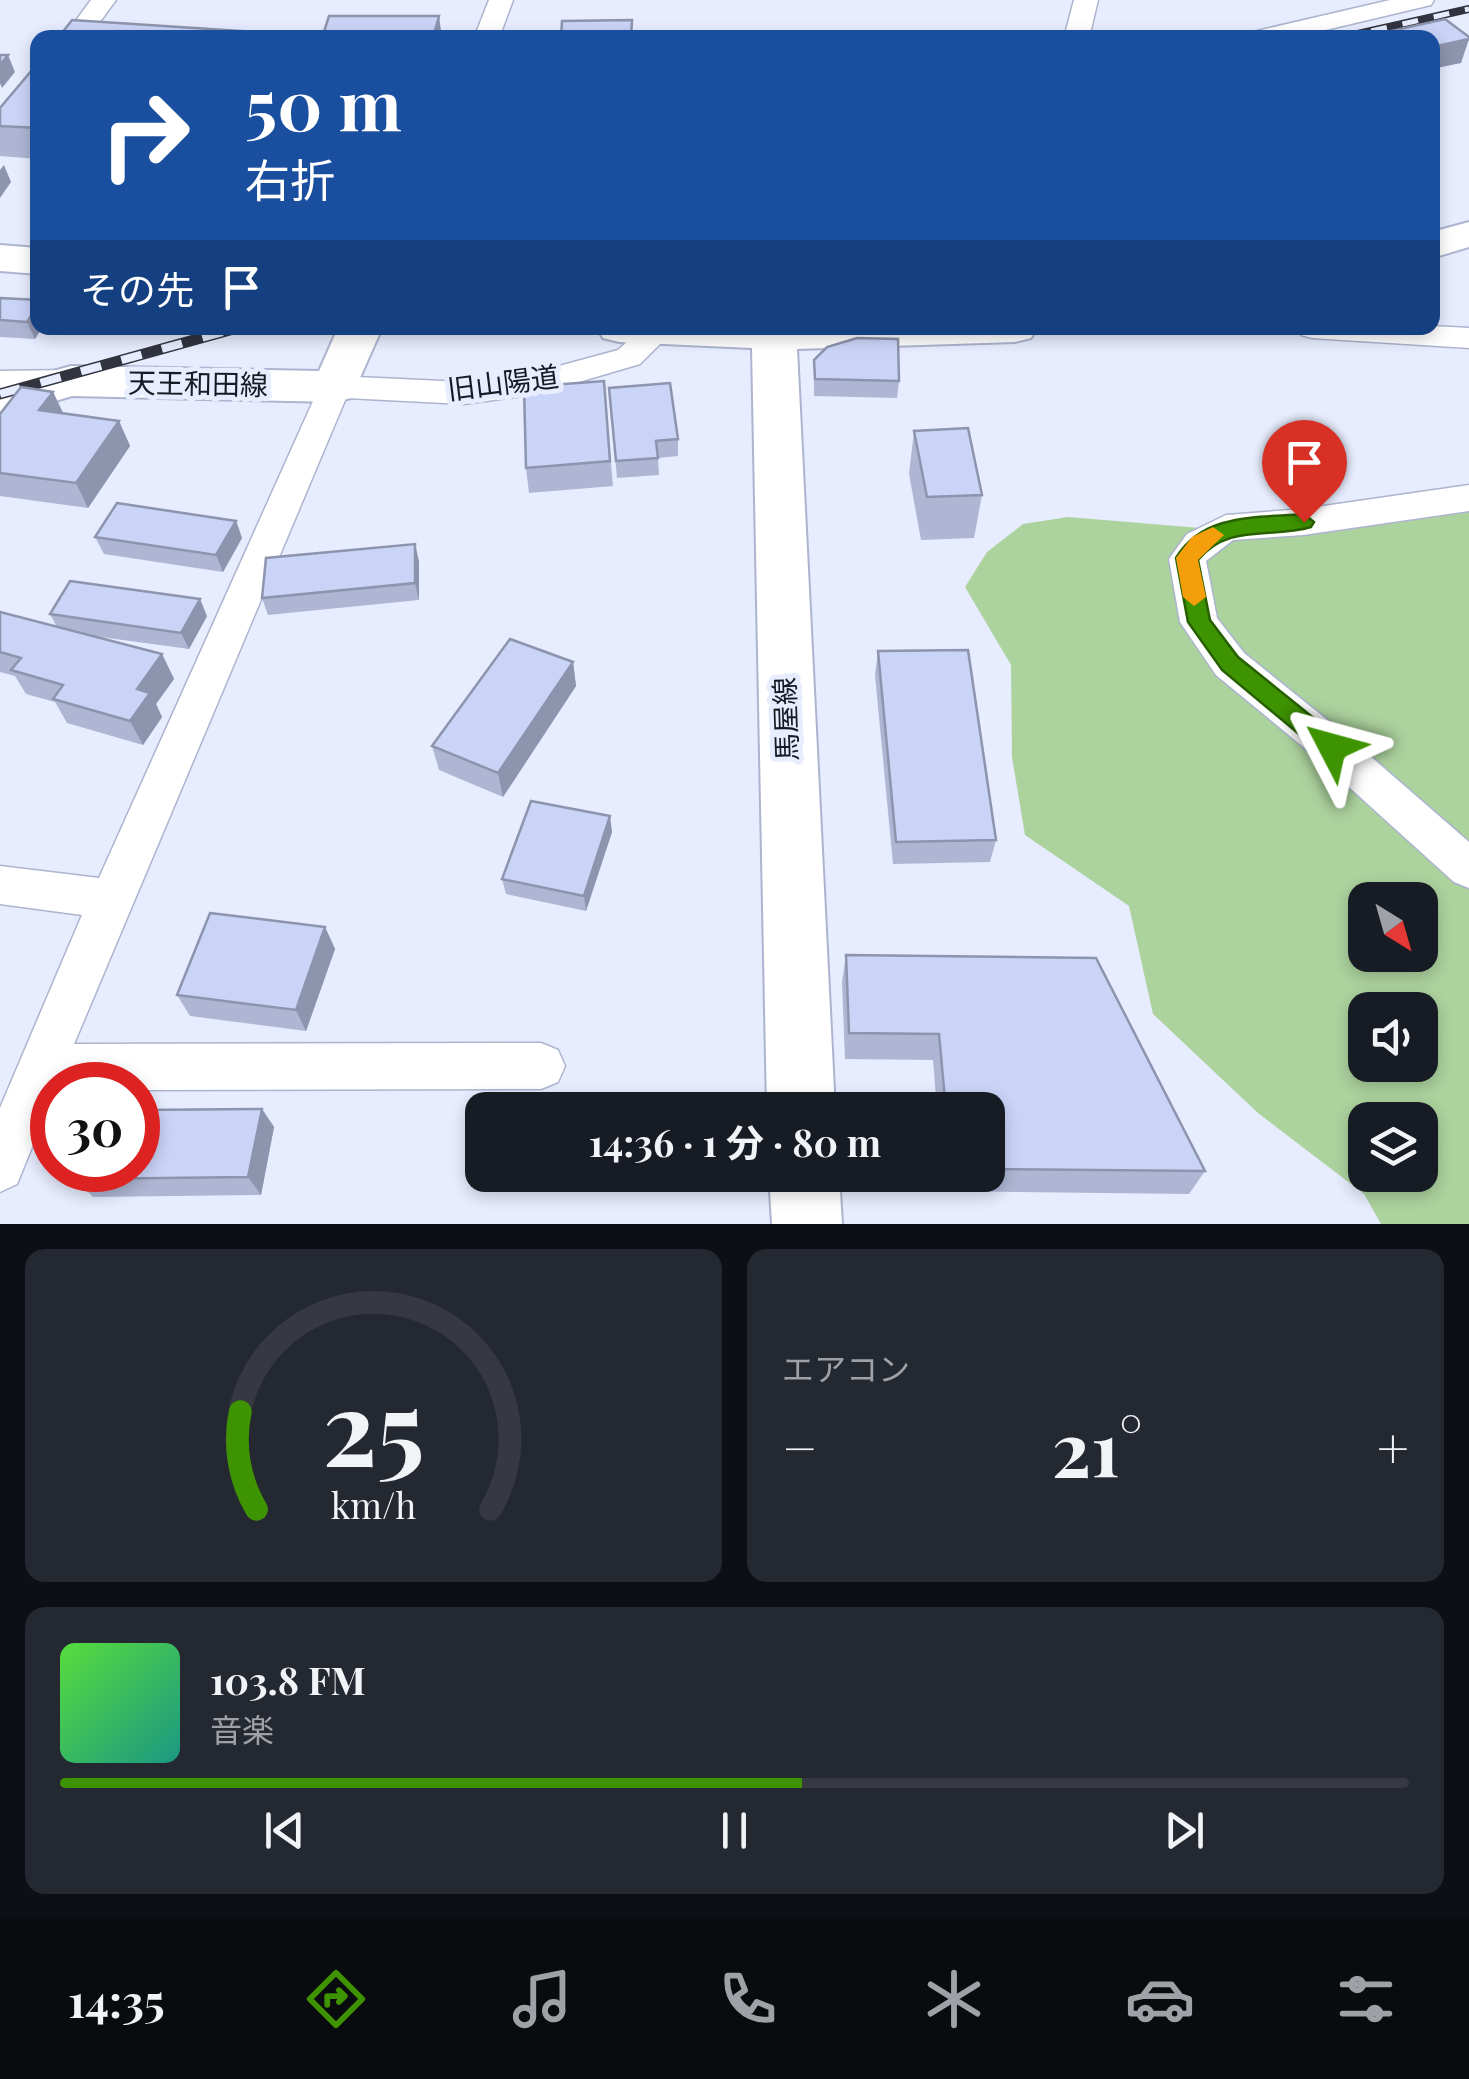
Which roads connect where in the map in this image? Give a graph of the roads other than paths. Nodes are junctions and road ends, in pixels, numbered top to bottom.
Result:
1 (104, 0) edge
2 (501, 0) edge
3 (1086, 0) edge
4 (1422, 0) edge
5 (81, 30) edge
6 (489, 30) edge
7 (1078, 30) edge
8 (1292, 30) edge
9 (1469, 200) edge
10 (1440, 208) edge
11 (1469, 234) edge
12 (1440, 243) edge
13 (0, 258) edge
14 (30, 260) edge
15 (0, 287) edge
16 (30, 289) edge
17 (357, 335) edge
18 (636, 335) edge
19 (774, 335) edge
20 (1422, 335) edge
21 (1469, 338) edge
22 (70, 381) junction
23 (0, 382) edge
24 (335, 387) junction
25 (0, 402) edge
26 (1469, 498) edge
27 (1469, 869) edge
28 (0, 884) edge
29 (111, 899) junction
30 (46, 1062) edge
31 (160, 1066) edge
32 (541, 1066) dead end
33 (801, 1092) edge
34 (30, 1098) edge
35 (0, 1167) edge
36 (805, 1192) edge
37 (807, 1224) edge

1 - 5 street
2 - 6 street
3 - 7 street
4 - 8 street
9 - 10 street
11 - 12 street
13 - 14 street
15 - 16 street
17 - 24 street
18 - 24 street, 旧山陽道
19 - 33 street, 馬屋線
20 - 21 street
22 - 23 street
22 - 24 street, 天王和田線
22 - 25 street, 天王和田線
24 - 29 street
26 - 27 street
28 - 29 street
29 - 30 street
31 - 32 street
34 - 35 street
36 - 37 street

